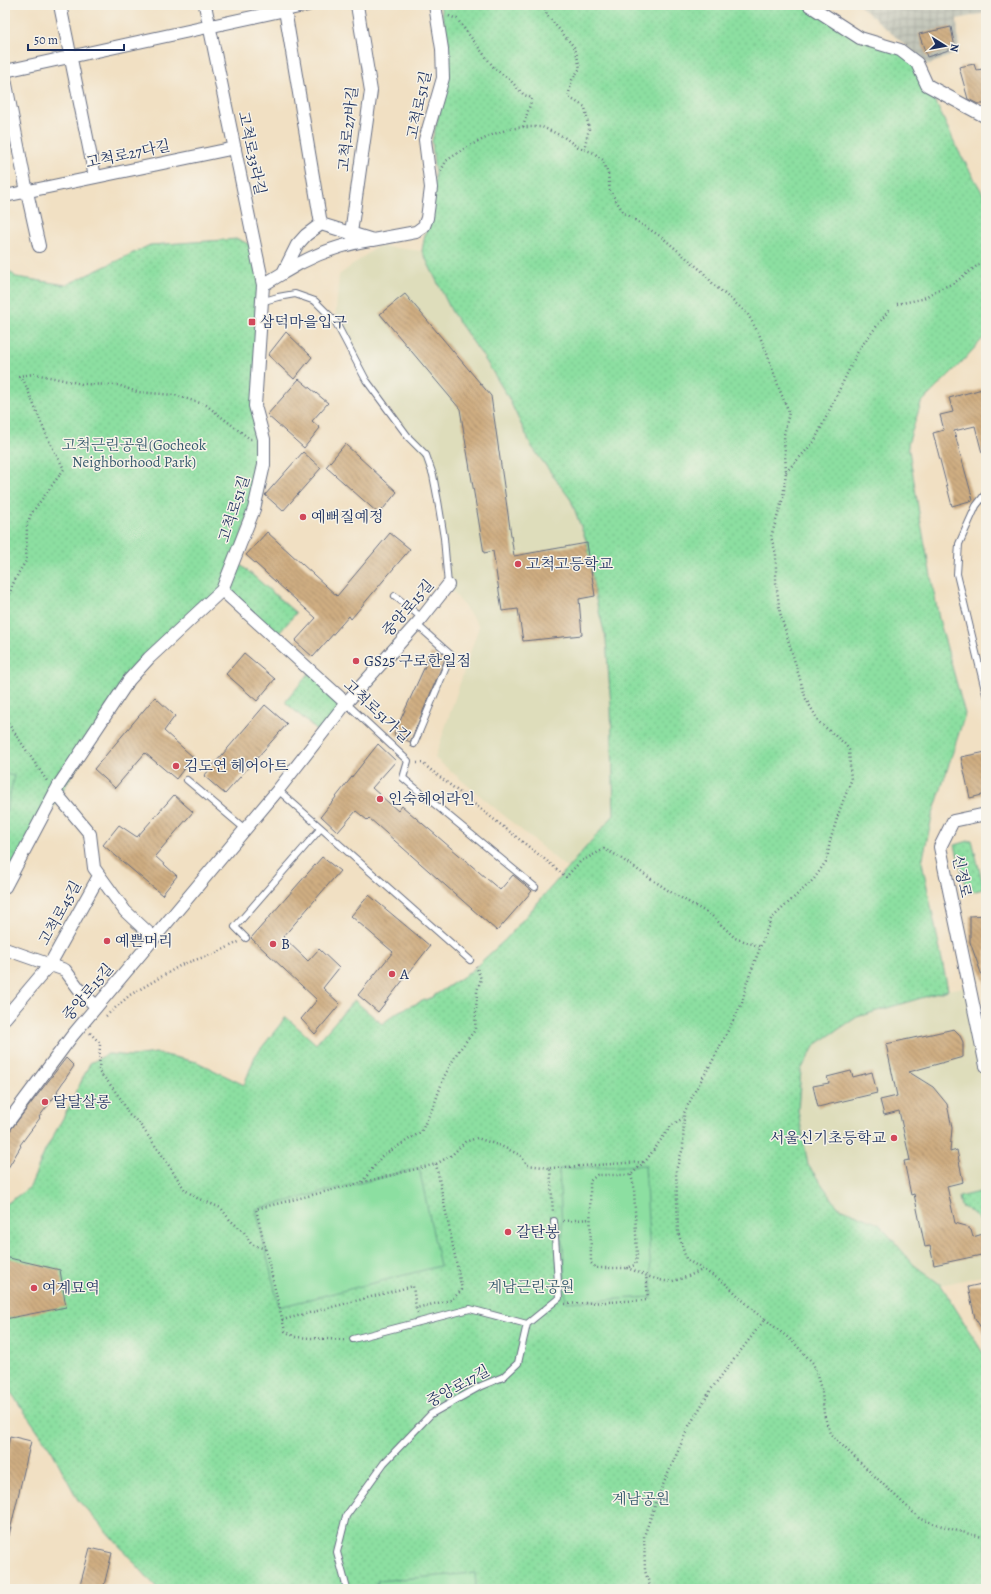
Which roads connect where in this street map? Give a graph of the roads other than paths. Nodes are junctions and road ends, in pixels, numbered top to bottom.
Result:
1 (60, 5) edge
2 (205, 5) edge
3 (308, 5) edge
4 (357, 5) edge
5 (810, 5) edge
6 (435, 6) edge
7 (285, 10) junction
8 (210, 26) junction
9 (70, 57) junction
10 (5, 71) edge
11 (5, 79) edge
12 (986, 117) edge
13 (235, 148) junction
14 (95, 177) junction
15 (26, 192) junction
16 (5, 196) edge
17 (321, 224) junction
18 (351, 233) junction
19 (373, 240) junction
20 (39, 246) dead end
21 (282, 273) junction
22 (263, 285) junction
23 (262, 302) junction
24 (986, 494) edge
25 (448, 585) joint
26 (222, 590) junction
27 (395, 596) dead end
28 (419, 621) junction
29 (986, 694) edge
30 (346, 703) junction
31 (414, 744) dead end
32 (187, 780) dead end
33 (278, 790) junction
34 (55, 792) junction
35 (986, 814) edge
36 (321, 828) junction
37 (245, 829) junction
38 (99, 876) junction
39 (5, 887) edge
40 (535, 887) dead end
41 (154, 938) junction
42 (246, 938) road end
43 (5, 949) edge
44 (470, 960) road end
45 (49, 966) junction
46 (96, 1006) junction
47 (5, 1018) edge
48 (986, 1066) edge
49 (6, 1123) edge
50 (554, 1221) road end
51 (528, 1324) junction
52 (353, 1339) road end
53 (347, 1589) edge

1 - 9 street
2 - 8 street, 고척로33라길
3 - 7 street
4 - 18 street, 고척로27바길
5 - 12 street
6 - 19 street, 고척로51길
7 - 8 street
7 - 17 street
8 - 9 street
8 - 13 street, 고척로33라길
9 - 10 street
9 - 14 street
11 - 15 street
13 - 14 street, 고척로27다길
13 - 22 street, 고척로33라길
14 - 15 street, 고척로27다길
15 - 16 street, 고척로27다길
15 - 20 street
17 - 18 street, 고척로51길
17 - 21 street
18 - 19 street, 고척로51길
19 - 21 street
21 - 22 street
22 - 23 street, 고척로51길
23 - 25 lane, 중앙로15길
23 - 26 street, 고척로51길
24 - 29 lane
25 - 28 street, 중앙로15길
26 - 30 street, 고척로51가길
26 - 34 street, 고척로51길
27 - 28 lane
28 - 30 street, 중앙로15길
28 - 31 lane
30 - 33 street, 중앙로15길
30 - 40 lane, 고척로51가길
32 - 37 lane
33 - 36 lane
33 - 37 street, 중앙로15길
34 - 38 street
34 - 39 street, 고척로51길
35 - 48 street, 신정로
36 - 42 lane
36 - 44 lane
37 - 41 street, 중앙로15길
38 - 41 street
38 - 45 street, 고척로45길
41 - 46 street, 중앙로15길
43 - 45 street, 고척로45길
45 - 46 street, 고척로45길
45 - 47 street
46 - 49 street, 중앙로15길
50 - 51 lane
51 - 52 lane
51 - 53 lane, 중앙로17길

